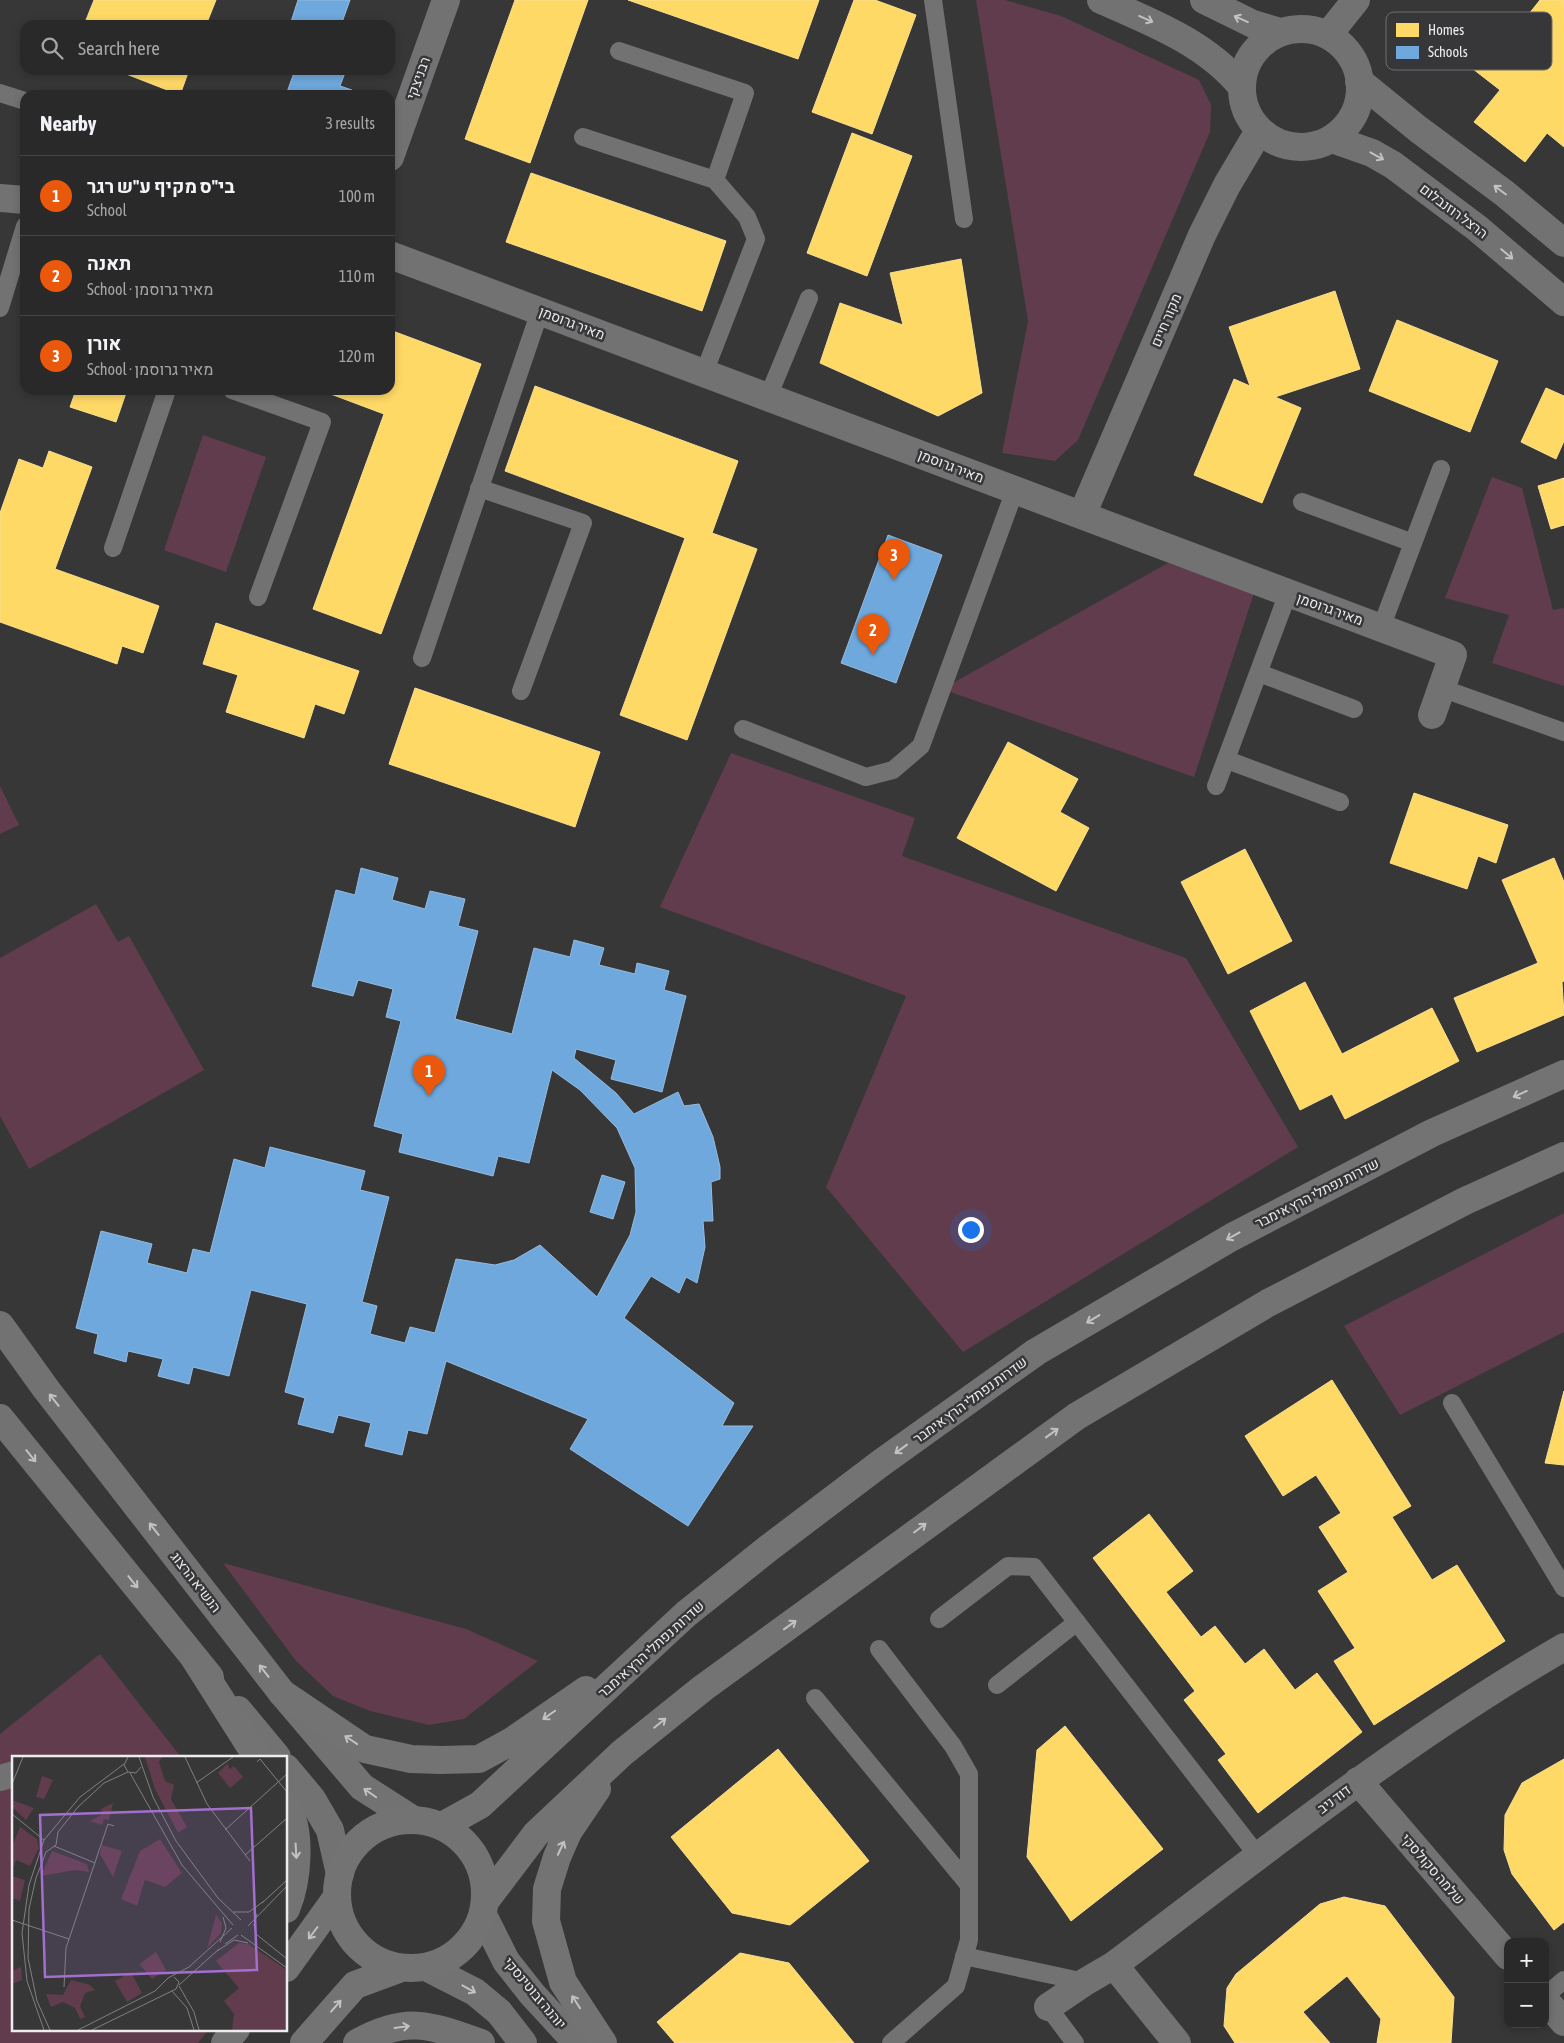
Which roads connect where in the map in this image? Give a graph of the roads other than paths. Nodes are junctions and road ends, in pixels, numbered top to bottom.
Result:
1 (446, 0) edge
2 (933, 0) edge
3 (1101, 0) edge
4 (1204, 0) edge
5 (1356, 0) edge
6 (1280, 32) junction
7 (1328, 35) junction
8 (619, 51) dead end
9 (1359, 81) junction
10 (1241, 86) junction
11 (0, 93) edge
12 (20, 99) edge
13 (1259, 131) junction
14 (583, 138) dead end
15 (1332, 139) junction
16 (395, 143) edge
17 (715, 180) junction
18 (0, 198) edge
19 (20, 200) edge
20 (964, 219) dead end
21 (20, 242) edge
22 (1564, 243) edge
23 (395, 257) edge
24 (810, 298) dead end
25 (1564, 302) edge
26 (0, 308) edge
27 (540, 311) junction
28 (704, 373) junction
29 (165, 395) edge
30 (246, 395) edge
31 (768, 397) junction
32 (1441, 469) dead end
33 (479, 488) junction
34 (1015, 490) junction
35 (1302, 502) dead end
36 (1082, 515) junction
37 (1413, 543) junction
38 (113, 548) dead end
39 (1288, 593) junction
40 (258, 597) dead end
41 (1382, 628) junction
42 (422, 658) dead end
43 (1259, 673) junction
44 (1441, 688) junction
45 (521, 691) dead end
46 (1354, 709) dead end
47 (1432, 715) dead end
48 (743, 730) dead end
49 (1564, 732) edge
50 (1227, 760) junction
51 (1216, 786) dead end
52 (1340, 802) dead end
53 (1564, 1074) edge
54 (1564, 1156) edge
55 (0, 1325) edge
56 (1452, 1403) dead end
57 (0, 1418) edge
58 (1564, 1588) edge
59 (939, 1619) dead end
60 (1077, 1622) junction
61 (661, 1638) junction
62 (1564, 1647) edge
63 (879, 1649) dead end
64 (195, 1658) junction
65 (996, 1686) dead end
66 (282, 1693) junction
67 (815, 1698) dead end
68 (622, 1753) junction
69 (256, 1756) edge
70 (276, 1756) edge
71 (288, 1770) edge
72 (1358, 1781) junction
73 (288, 1811) edge
74 (412, 1819) junction
75 (442, 1826) junction
76 (1258, 1856) junction
77 (339, 1885) junction
78 (969, 1885) junction
79 (288, 1901) edge
80 (484, 1908) junction
81 (1504, 1951) edge
82 (964, 1956) junction
83 (288, 1965) edge
84 (1114, 1965) junction
85 (414, 1967) junction
86 (1564, 1980) edge
87 (1084, 1982) junction
88 (1549, 1993) edge
89 (1549, 2005) edge
90 (1048, 2007) joint
91 (1564, 2022) edge
92 (229, 2030) edge
93 (235, 2030) edge
94 (223, 2043) edge
95 (304, 2043) edge
96 (357, 2043) edge
97 (481, 2043) edge
98 (523, 2043) edge
99 (577, 2043) edge
100 (603, 2043) edge
101 (891, 2043) edge
102 (1075, 2043) edge
103 (1178, 2043) edge

1 - 16 street, רבניצקי
2 - 20 lane
3 -> 10 street
6 -> 4 street
5 - 7 street
6 - 7 street
6 - 10 street
7 - 9 street
8 - 17 lane
9 - 15 street
22 -> 9 street
10 - 13 street
11 - 12 lane
13 - 15 street
13 - 36 street, מקור חיים
14 - 17 lane
15 -> 25 street, הרצל רוזנבלום
17 - 28 lane
18 - 19 street
21 - 26 lane
23 - 27 street, מאיר גרוסמן
24 - 31 lane
27 - 28 street, מאיר גרוסמן
27 - 33 lane
28 - 31 street, מאיר גרוסמן
29 - 38 lane
30 - 40 lane
31 - 34 street, מאיר גרוסמן
32 - 37 lane
33 - 42 lane
33 - 45 lane
34 - 36 street, מאיר גרוסמן
34 - 48 lane
35 - 37 lane
36 - 39 street, מאיר גרוסמן
37 - 41 lane
39 - 41 street, מאיר גרוסמן
39 - 43 lane
41 - 44 street, מאיר גרוסמן
43 - 46 lane
43 - 50 lane
44 - 47 street, מאיר גרוסמן
44 - 49 lane
50 - 51 lane
50 - 52 lane
53 -> 61 main road, שדרות נפתלי הרץ אימבר
68 -> 54 main road
66 -> 55 street, הנשיא הרצוג
56 - 58 lane
57 -> 64 street
59 - 60 lane
60 - 65 lane
60 - 76 lane
61 -> 66 main road
61 - 75 main road, שדרות נפתלי הרץ אימבר
62 - 72 street, דוד ניב
63 - 78 lane
64 - 69 main road
64 - 70 street
74 -> 66 street, הנשיא הרצוג
67 - 78 lane
68 - 80 main road
100 -> 68 main road
71 - 77 street
72 - 76 street, דוד ניב
72 - 81 street, שלמה סקולסקי
73 -> 79 main road
74 - 75 main road
74 - 77 main road
75 - 80 main road
76 - 84 street, דוד ניב
77 -> 83 main road
77 - 85 main road
78 - 82 lane
80 - 85 main road
80 - 99 street, יוהנה זבוטינסקי
82 - 87 lane
82 - 101 lane
84 - 87 street, דוד ניב
84 - 103 street
95 -> 85 main road
85 -> 98 street
86 - 88 lane
87 - 90 street, דוד ניב
89 - 91 street
90 - 102 lane
92 - 94 main road
93 - 94 main road
96 -> 97 main road

